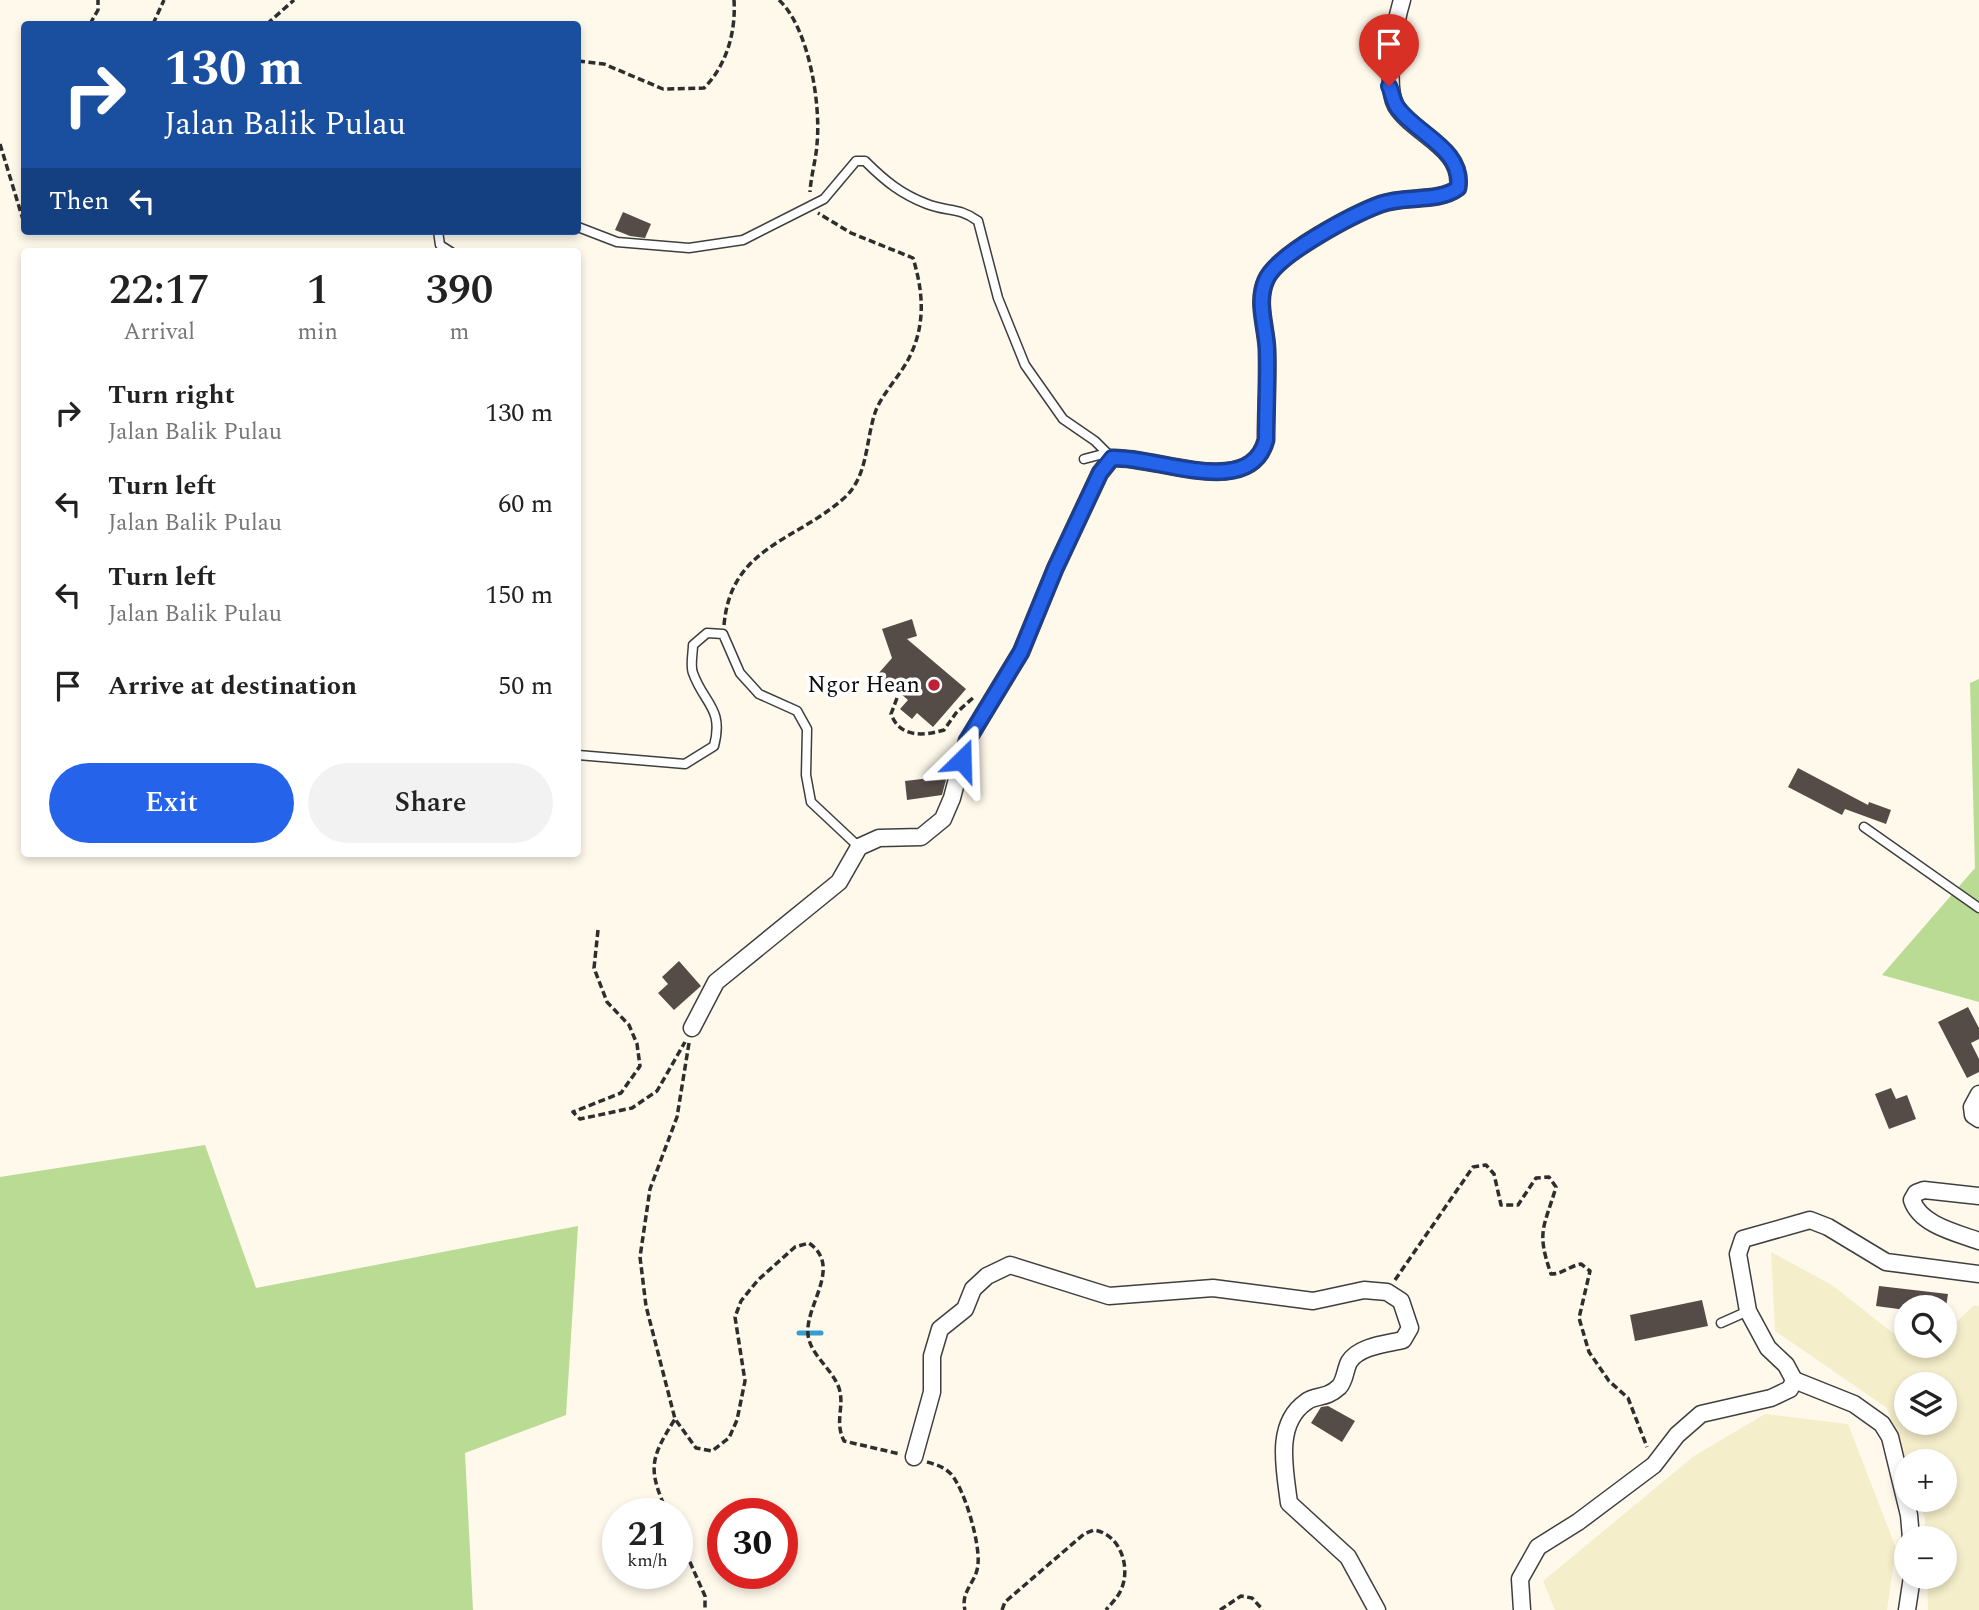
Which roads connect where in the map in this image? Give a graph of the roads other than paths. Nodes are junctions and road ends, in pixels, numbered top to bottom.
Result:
1 (1402, 0) edge
2 (581, 228) edge
3 (1110, 456) junction
4 (1084, 459) dead end
5 (581, 755) edge
6 (1864, 827) dead end
7 (859, 847) junction
8 (1979, 908) edge
9 (692, 1028) road end
10 (1979, 1094) edge
11 (1979, 1119) edge
12 (1979, 1196) edge
13 (1979, 1241) edge
14 (1979, 1274) edge
15 (1748, 1311) junction
16 (1721, 1323) dead end
17 (1794, 1380) junction
18 (914, 1457) dead end
19 (1910, 1526) edge
20 (1910, 1589) edge
21 (1377, 1610) edge
22 (1522, 1610) edge
23 (1907, 1610) edge

1 - 3 street
2 - 3 lane
3 - 4 lane
3 - 7 street
5 - 7 lane
6 - 8 lane
7 - 9 street
10 - 11 street
12 - 13 street
14 - 15 street
15 - 16 lane
15 - 17 street
17 - 19 street
17 - 22 street
18 - 21 street
20 - 23 street

